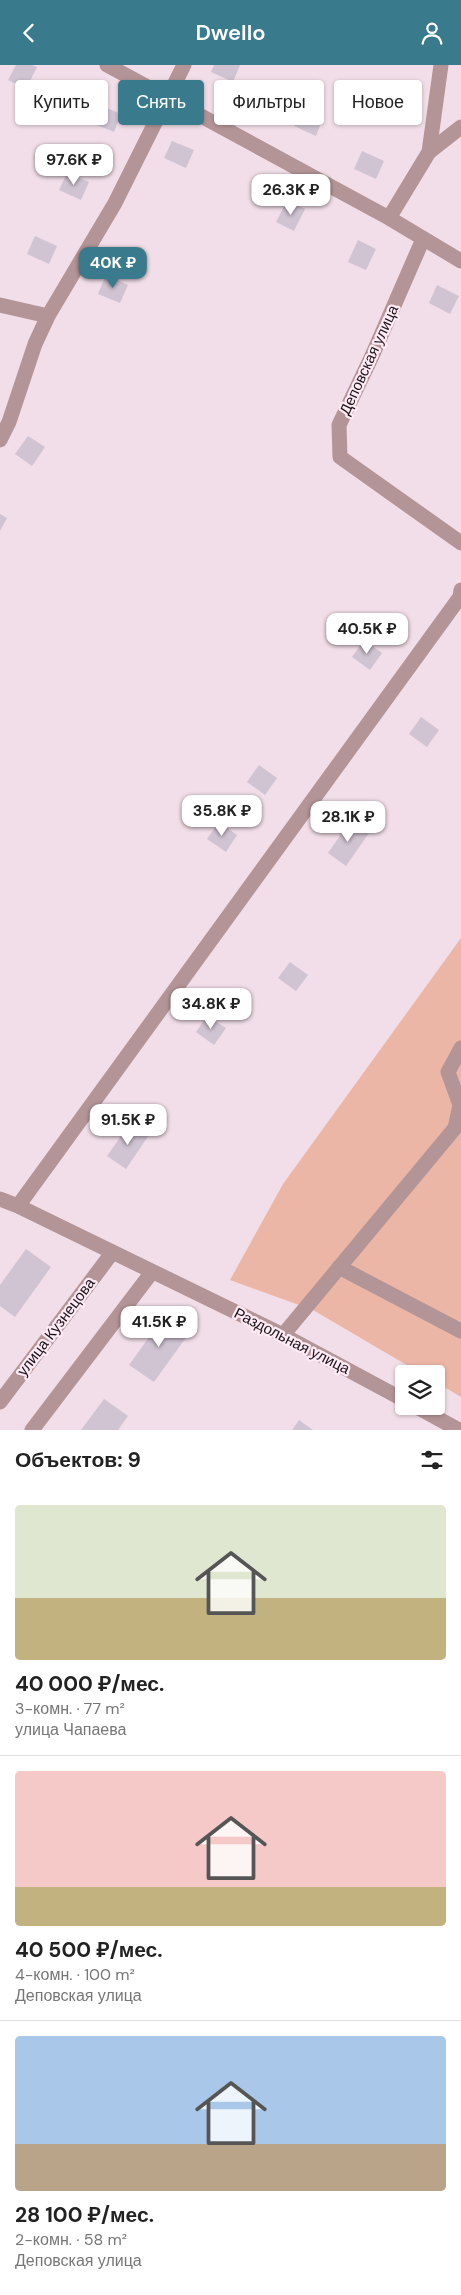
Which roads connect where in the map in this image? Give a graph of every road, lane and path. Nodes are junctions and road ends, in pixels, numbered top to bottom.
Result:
1 (106, 65) edge
2 (184, 65) edge
3 (442, 65) edge
4 (134, 80) edge
5 (177, 80) edge
6 (204, 118) edge
7 (154, 125) edge
8 (461, 127) edge
9 (429, 152) junction
10 (389, 218) junction
11 (423, 239) junction
12 (461, 261) edge
13 (0, 305) edge
14 (48, 316) junction
15 (0, 440) edge
16 (461, 543) edge
17 (461, 590) edge
18 (461, 1048) edge
19 (454, 1128) edge
20 (461, 1144) edge
21 (0, 1199) edge
22 (18, 1206) junction
23 (112, 1253) junction
24 (339, 1267) junction
25 (152, 1272) junction
26 (461, 1331) edge
27 (283, 1335) junction
28 (395, 1395) edge
29 (0, 1402) edge
30 (432, 1415) edge
31 (32, 1430) edge
32 (459, 1430) edge

1 - 4 street
2 - 5 street
3 - 9 street
6 - 10 street
7 - 14 street
8 - 9 street
9 - 10 street
10 - 11 street
11 - 12 street
11 - 16 street, Деповская улица
13 - 14 street
14 - 15 street
17 - 22 street
18 - 19 street
19 - 20 street
19 - 24 street
21 - 22 street
22 - 23 street, Раздольная улица
23 - 25 street, Раздольная улица
23 - 29 street, улица Кузнецова
24 - 26 street
24 - 27 street
25 - 27 street, Раздольная улица
25 - 31 street
27 - 28 street, Раздольная улица
30 - 32 street

